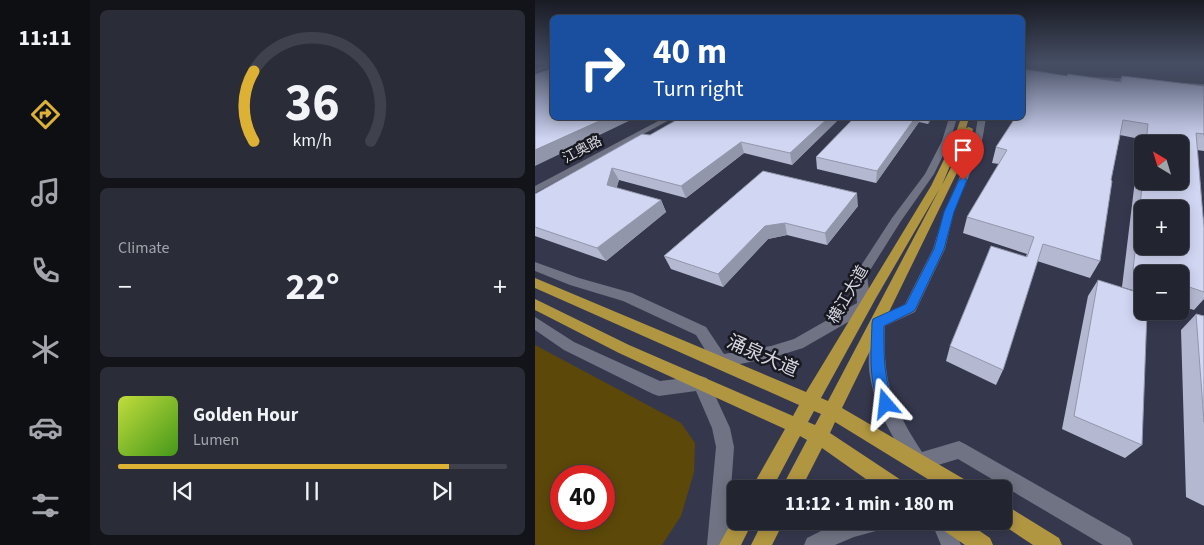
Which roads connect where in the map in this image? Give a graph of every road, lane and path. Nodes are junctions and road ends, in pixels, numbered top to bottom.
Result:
1 (657, 120) edge
2 (665, 120) edge
3 (952, 120) edge
4 (964, 120) edge
5 (971, 120) edge
6 (982, 120) edge
7 (535, 185) edge
8 (535, 190) edge
9 (535, 266) edge
10 (535, 283) edge
11 (535, 304) edge
12 (864, 306) junction
13 (535, 323) edge
14 (878, 323) junction
15 (720, 361) junction
16 (701, 383) junction
17 (811, 401) junction
18 (832, 410) junction
19 (797, 426) junction
20 (819, 436) junction
21 (917, 462) junction
22 (766, 480) edge
23 (796, 480) edge
24 (884, 480) edge
25 (947, 480) edge
26 (1012, 519) edge
27 (738, 530) edge
28 (769, 530) edge
29 (843, 530) edge
30 (945, 530) edge
31 (960, 530) edge
32 (717, 545) edge
33 (729, 545) edge
34 (761, 545) edge
35 (814, 545) edge
36 (951, 545) edge
37 (983, 545) edge
38 (1052, 545) edge
39 (1123, 545) edge

1 - 7 street, 江奥路
2 - 8 street, 江奥路
3 - 12 street
4 - 12 main road, 横江大道
5 - 14 main road
6 - 14 street
9 - 15 street
10 - 15 main road, 涌泉大道
11 - 16 main road
12 - 15 street
12 - 17 main road, 横江大道
13 - 16 street
14 - 18 main road
14 - 21 street
15 - 17 main road, 涌泉大道
16 - 19 main road
16 - 32 street
17 - 18 main road, 涌泉大道
17 - 19 main road, 横江大道
18 - 20 main road
18 - 21 main road, 涌泉大道
19 - 20 main road
19 - 22 main road, 横江大道
20 - 23 main road
20 - 24 main road
21 - 25 main road, 涌泉大道
21 - 39 street
26 - 38 main road
27 - 33 main road
28 - 34 main road
29 - 35 street
30 - 36 street
31 - 37 main road

